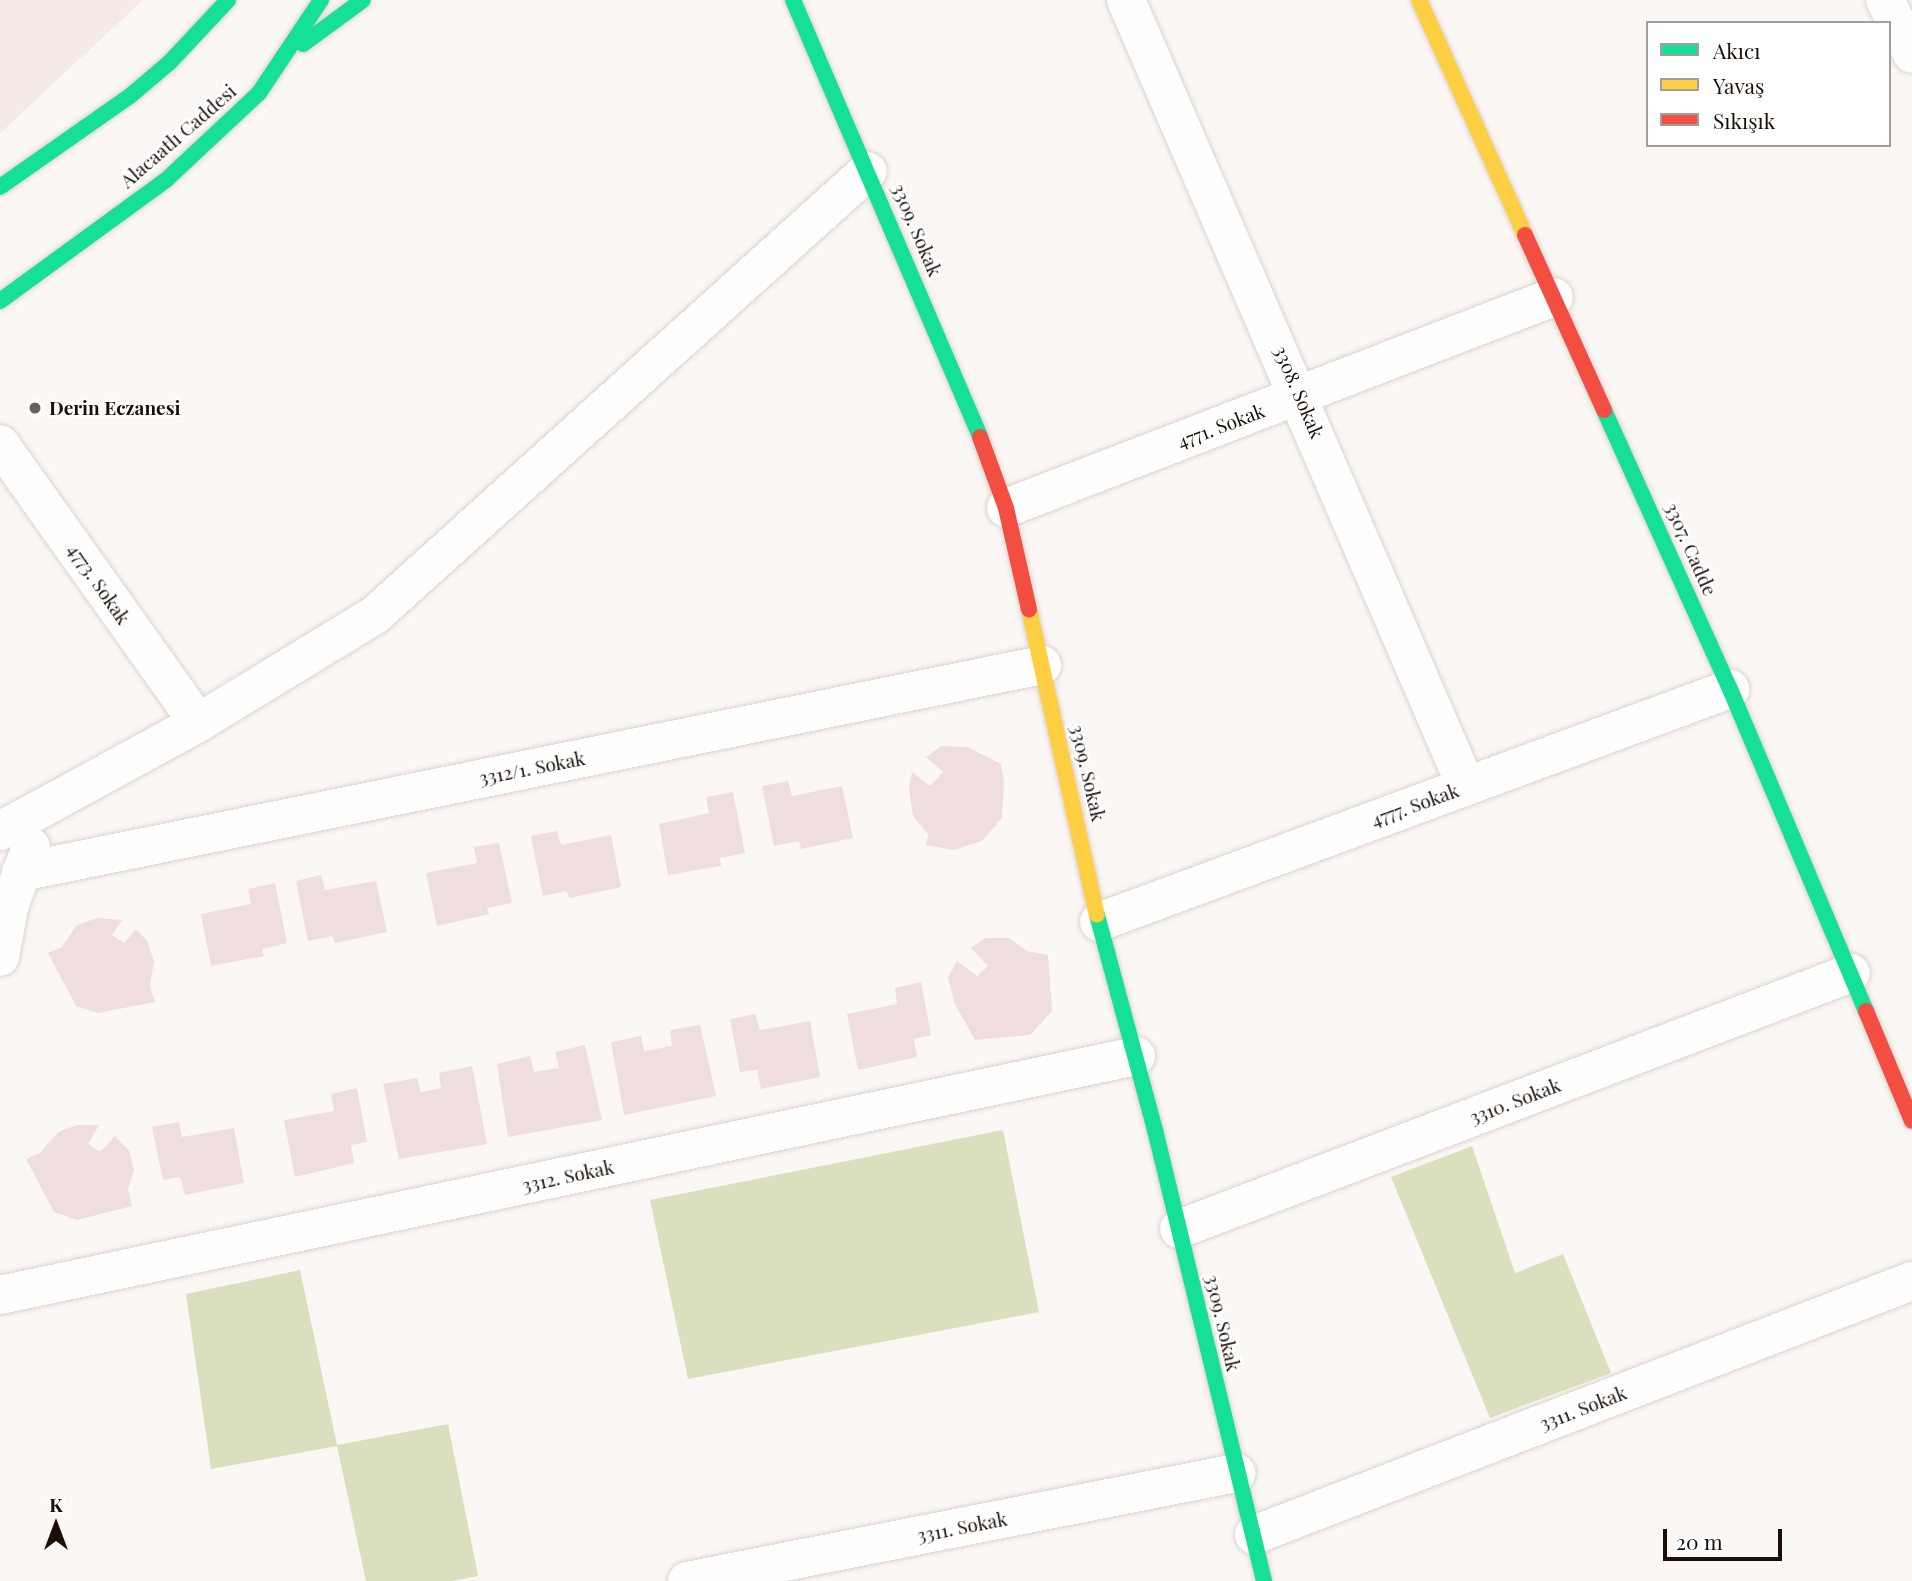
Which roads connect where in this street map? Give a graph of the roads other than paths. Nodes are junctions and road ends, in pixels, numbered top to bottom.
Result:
1 (228, 0) edge
2 (321, 0) edge
3 (363, 0) edge
4 (793, 0) edge
5 (1126, 0) edge
6 (1419, 0) edge
7 (1885, 0) edge
8 (1912, 54) edge
9 (288, 56) junction
10 (868, 171) junction
11 (0, 187) edge
12 (1555, 298) junction
13 (0, 301) edge
14 (1300, 395) junction
15 (0, 444) edge
16 (1006, 508) junction
17 (1042, 665) junction
18 (1730, 688) junction
19 (198, 723) junction
20 (1466, 786) junction
21 (46, 805) junction
22 (0, 831) edge
23 (21, 872) junction
24 (1099, 922) junction
25 (0, 957) edge
26 (1851, 973) junction
27 (1136, 1056) junction
28 (1912, 1121) edge
29 (1179, 1229) junction
30 (1912, 1281) edge
31 (0, 1295) edge
32 (1236, 1472) junction
33 (1254, 1535) junction
34 (687, 1581) edge
35 (1264, 1581) edge

1 - 11 street
2 - 9 street, Alacaatlı Caddesi
3 - 9 street
4 - 10 street, 3309. Sokak
5 - 14 street, 3308. Sokak
6 - 12 street, 3307. Cadde
7 - 8 street
9 - 13 street, Alacaatlı Caddesi
10 - 16 street, 3309. Sokak
10 - 19 street
12 - 14 street, 4771. Sokak
12 - 18 street, 3307. Cadde
14 - 16 street, 4771. Sokak
14 - 20 street, 3308. Sokak
15 - 19 street, 4773. Sokak
16 - 17 street, 3309. Sokak
17 - 23 street, 3312/1. Sokak
17 - 24 street, 3309. Sokak
18 - 20 street, 4777. Sokak
18 - 26 street, 3307. Cadde
19 - 21 street
20 - 24 street, 4777. Sokak
21 - 22 street
21 - 23 street
23 - 25 street
24 - 27 street, 3309. Sokak
26 - 28 street, 3307. Cadde
26 - 29 street, 3310. Sokak
27 - 29 street, 3309. Sokak
27 - 31 street, 3312. Sokak
29 - 32 street, 3309. Sokak
30 - 33 street, 3311. Sokak
32 - 33 street, 3309. Sokak
32 - 34 street, 3311. Sokak
33 - 35 street, 3309. Sokak

